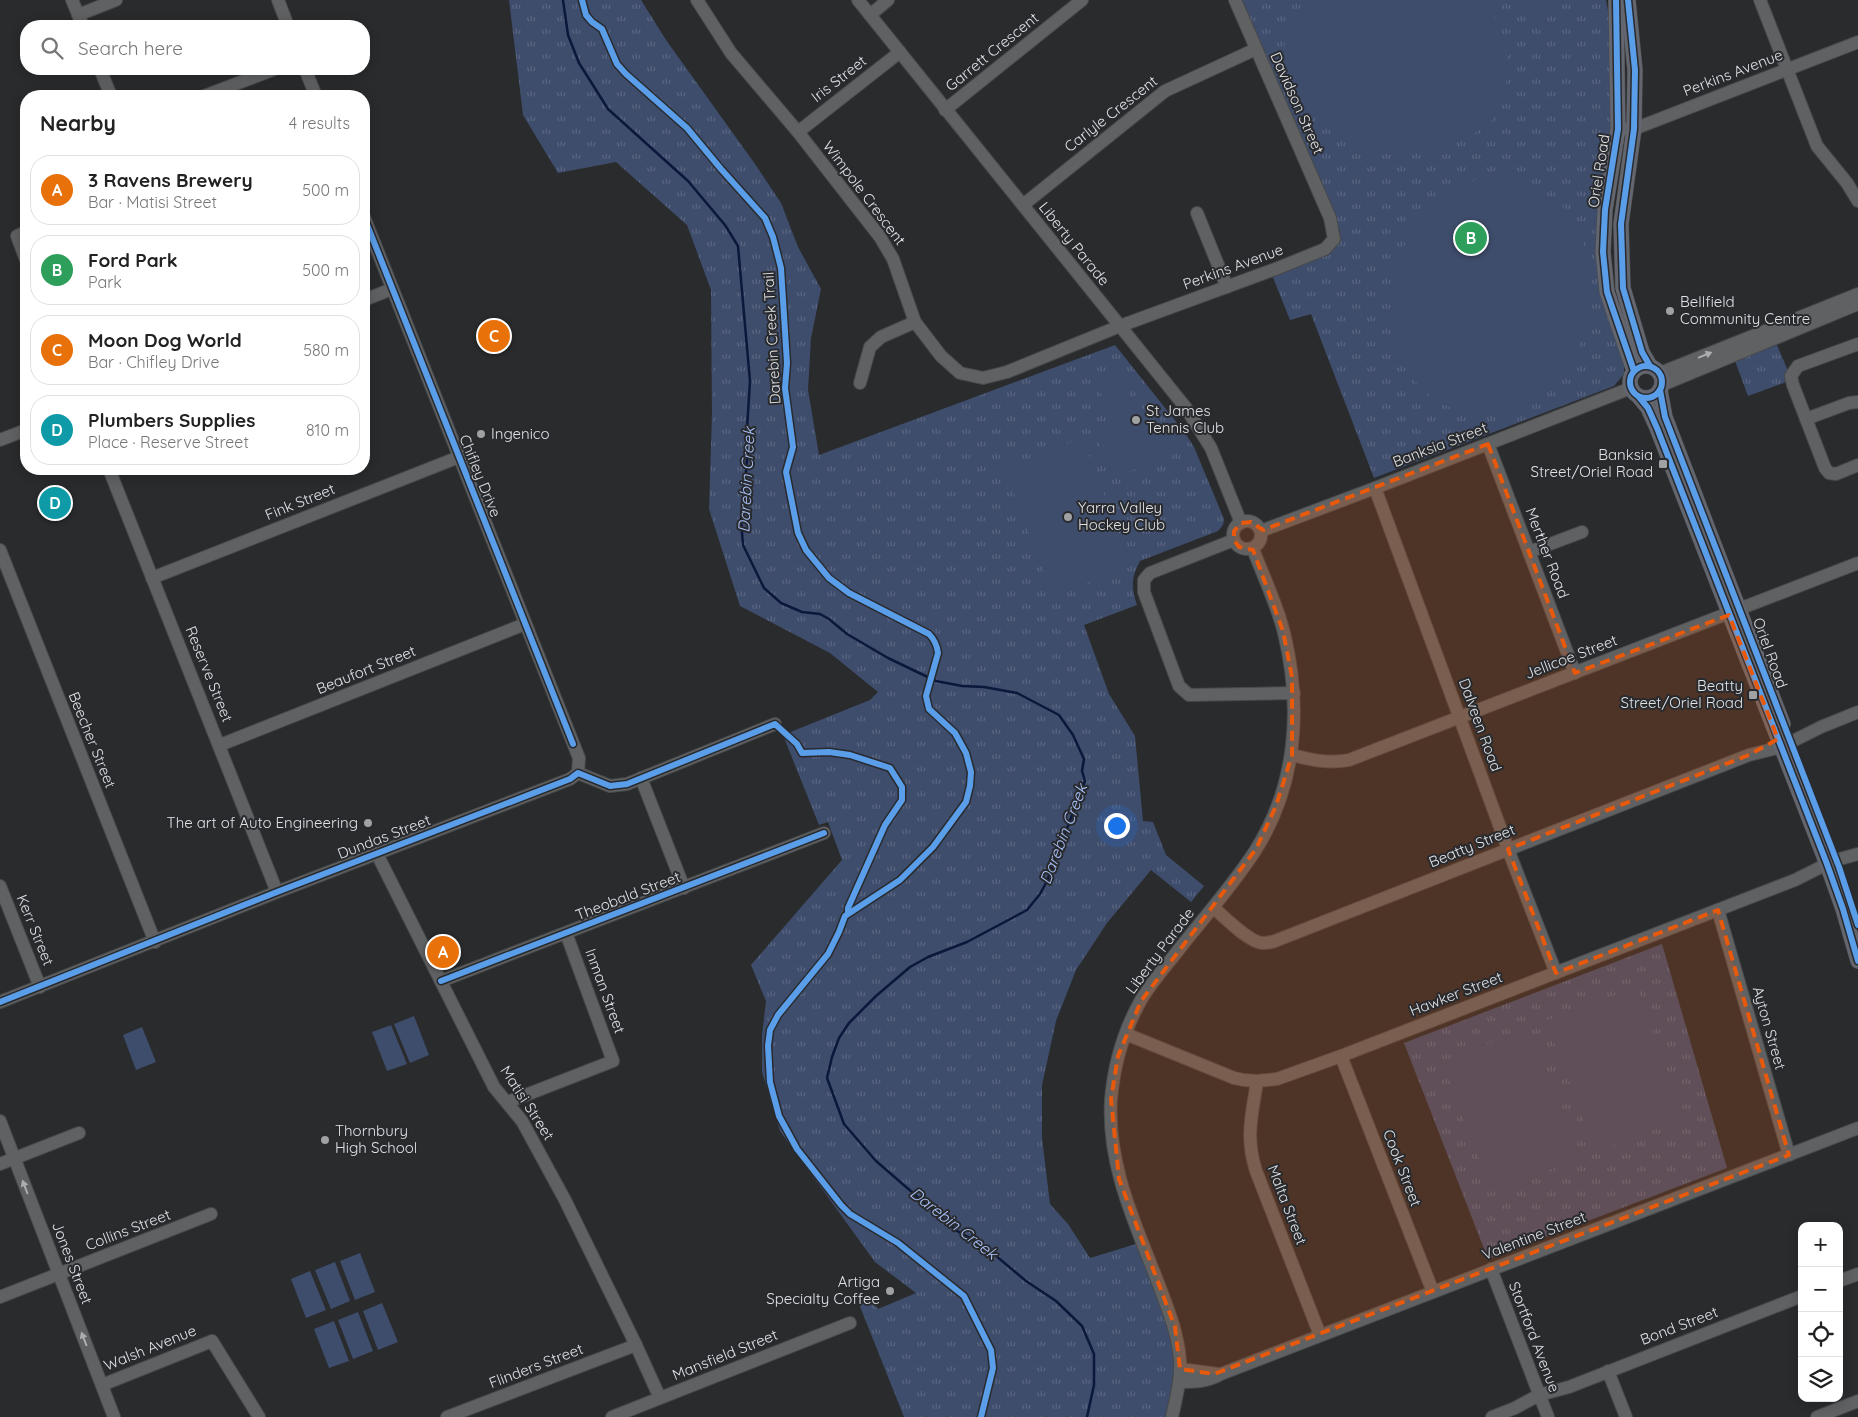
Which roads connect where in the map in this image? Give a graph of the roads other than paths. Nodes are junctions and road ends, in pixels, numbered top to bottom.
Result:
1 (72, 0) edge
2 (116, 0) edge
3 (278, 0) edge
4 (697, 0) edge
5 (858, 0) edge
6 (888, 0) edge
7 (1082, 0) edge
8 (1235, 0) edge
9 (1616, 0) edge
10 (1628, 0) edge
11 (1760, 0) edge
12 (870, 15) junction
13 (81, 20) edge
14 (83, 20) edge
15 (286, 20) edge
16 (1858, 42) edge
17 (1256, 49) junction
18 (900, 52) junction
19 (1788, 68) junction
20 (102, 75) edge
21 (259, 75) edge
22 (307, 75) edge
23 (109, 90) edge
24 (220, 90) edge
25 (314, 90) edge
26 (945, 110) junction
27 (1618, 129) junction
28 (1634, 129) junction
29 (798, 132) junction
30 (1858, 201) edge
31 (1022, 205) junction
32 (1197, 213) dead end
33 (1330, 218) joint
34 (370, 232) edge
35 (1227, 287) junction
36 (392, 289) junction
37 (1858, 294) edge
38 (370, 298) edge
39 (1858, 304) edge
40 (915, 322) junction
41 (1120, 326) junction
42 (1749, 343) junction
43 (1858, 344) edge
44 (1634, 371) junction
45 (1658, 378) junction
46 (860, 383) dead end
47 (1635, 392) junction
48 (1858, 402) edge
49 (1806, 419) junction
50 (20, 432) edge
51 (0, 440) edge
52 (1488, 444) junction
53 (459, 457) junction
54 (1858, 465) edge
55 (111, 475) edge
56 (1375, 488) junction
57 (1241, 522) junction
58 (1261, 531) junction
59 (1582, 532) dead end
60 (1234, 540) junction
61 (1253, 548) junction
62 (0, 550) edge
63 (1529, 552) junction
64 (1858, 563) edge
65 (152, 578) junction
66 (1735, 612) junction
67 (525, 624) junction
68 (1575, 673) junction
69 (1294, 693) junction
70 (1858, 712) edge
71 (1460, 717) junction
72 (776, 724) dead end
73 (1784, 741) junction
74 (220, 745) junction
75 (1292, 755) junction
76 (578, 772) junction
77 (641, 778) junction
78 (824, 833) dead end
79 (1508, 849) junction
80 (377, 854) junction
81 (1858, 854) edge
82 (1858, 858) edge
83 (1833, 866) junction
84 (0, 886) edge
85 (684, 888) junction
86 (277, 892) junction
87 (1214, 908) junction
88 (1718, 910) junction
89 (1858, 925) edge
90 (566, 933) junction
91 (155, 942) junction
92 (1858, 961) edge
93 (1556, 973) junction
94 (441, 981) junction
95 (40, 986) junction
96 (0, 1002) edge
97 (1126, 1034) junction
98 (1341, 1056) junction
99 (1257, 1081) junction
100 (508, 1102) junction
101 (0, 1121) edge
102 (1858, 1128) edge
103 (80, 1133) dead end
104 (1789, 1154) junction
105 (14, 1159) junction
106 (0, 1164) edge
107 (211, 1214) dead end
108 (1491, 1270) junction
109 (59, 1274) junction
110 (1858, 1274) edge
111 (1843, 1280) edge
112 (1433, 1292) junction
113 (0, 1297) edge
114 (1798, 1298) edge
115 (850, 1323) dead end
116 (1320, 1335) junction
117 (636, 1345) junction
118 (1608, 1371) junction
119 (1180, 1376) junction
120 (102, 1385) junction
121 (660, 1398) junction
122 (1541, 1398) junction
123 (1858, 1401) edge
124 (114, 1417) edge
125 (259, 1417) edge
126 (447, 1417) edge
127 (612, 1417) edge
128 (1172, 1417) edge
129 (1492, 1417) edge
130 (1548, 1417) edge
131 (1626, 1417) edge
132 (1817, 1417) edge

1 - 13 street
2 - 14 street
3 - 15 street
4 - 29 street, Wimpole Crescent
5 - 12 street, Liberty Parade
6 - 12 street
7 - 26 street, Garrett Crescent
8 - 17 street, Davidson Street
9 - 27 main road, Oriel Road
10 - 28 main road, Oriel Road
11 - 19 street
12 - 18 street, Liberty Parade
16 - 19 street, Perkins Avenue
17 - 31 street, Carlyle Crescent
17 - 33 street, Davidson Street
18 - 26 street, Liberty Parade
18 - 29 street, Iris Street
19 - 28 street, Perkins Avenue
19 - 30 street
20 - 23 street
21 - 24 street
22 - 25 street
26 - 31 street, Liberty Parade
27 - 28 street, Perkins Avenue
27 - 44 main road, Oriel Road
28 - 45 main road, Oriel Road
29 - 40 street, Wimpole Crescent
31 - 41 street, Liberty Parade
32 - 35 street
33 - 35 street, Perkins Avenue
34 - 36 street, Chifley Drive
35 - 41 street, Perkins Avenue
36 - 38 street
36 - 53 street, Chifley Drive
37 - 42 street
39 - 42 street
40 - 41 street, Wimpole Crescent
40 - 46 street
41 - 57 street, Liberty Parade
42 - 45 street
43 - 49 street
44 - 45 main road
44 - 47 main road
45 - 47 main road
45 - 66 main road, Oriel Road
47 - 52 street, Banksia Street
47 - 66 main road, Oriel Road
48 - 49 street
49 - 54 street
50 - 51 street
52 - 56 street, Banksia Street
52 - 63 street, Merther Road
53 - 65 street, Fink Street
53 - 67 street, Chifley Drive
55 - 65 street, Reserve Street
56 - 58 street, Banksia Street
56 - 71 street, Dalveen Road
57 - 58 street
57 - 60 street
58 - 61 street
59 - 63 street
60 - 61 street
60 - 69 street
61 - 69 street, Liberty Parade
62 - 91 street, Beecher Street
63 - 68 street, Merther Road
64 - 66 street, Jellicoe Street
65 - 74 street, Reserve Street
66 - 68 street, Jellicoe Street
66 - 73 main road, Oriel Road
67 - 74 street, Beaufort Street
67 - 76 street, Chifley Drive
68 - 71 street, Jellicoe Street
69 - 75 street, Liberty Parade
70 - 73 street, Beatty Street
71 - 75 street, Jellicoe Street
71 - 79 street, Dalveen Road
72 - 77 street
73 - 79 street, Beatty Street
73 - 83 main road, Oriel Road
74 - 86 street, Reserve Street
75 - 87 street, Liberty Parade
76 - 77 street
76 - 80 street, Dundas Street
77 - 85 street
78 - 85 street, Theobald Street
79 - 87 street, Beatty Street
79 - 93 street, Dalveen Road
80 - 86 street, Dundas Street
80 - 94 street, Matisi Street
81 - 83 street, Hawker Street
82 - 83 street, Hawker Street
83 - 88 street, Hawker Street
83 - 89 main road, Oriel Road
83 - 92 main road, Oriel Road
84 - 95 street, Kerr Street
85 - 90 street, Theobald Street
86 - 91 street, Dundas Street
87 - 97 street, Liberty Parade
88 - 93 street, Hawker Street
88 - 104 street, Ayton Street
90 - 94 street, Theobald Street
90 - 100 street, Inman Street
91 - 95 street, Dundas Street
93 - 98 street, Hawker Street
94 - 100 street, Matisi Street
95 - 96 street, Dundas Street
97 - 99 street, Hawker Street
97 - 119 street, Liberty Parade
98 - 99 street, Hawker Street
98 - 112 street, Cook Street
99 - 116 street, Malta Street
100 - 117 street, Matisi Street
101 - 105 street, Jones Street
102 - 104 street, Valentine Street
103 - 105 street
104 - 108 street, Valentine Street
105 - 106 street
109 -> 105 street, Jones Street
107 - 109 street, Collins Street
108 - 112 street, Valentine Street
108 - 122 street, Stortford Avenue
109 - 113 street, Collins Street
120 -> 109 street, Jones Street
110 - 111 street
112 - 116 street, Valentine Street
114 - 118 street, Bond Street
115 - 121 street, Mansfield Street
116 - 119 street, Valentine Street
117 - 121 street, Matisi Street
117 - 126 street, Flinders Street
118 - 122 street, Bond Street
118 - 131 street
119 - 128 street, Liberty Parade
120 - 124 street, Jones Street
120 - 125 street, Walsh Avenue
121 - 127 street, Mansfield Street
122 - 129 street, Bond Street
122 - 130 street, Stortford Avenue
123 - 132 street

